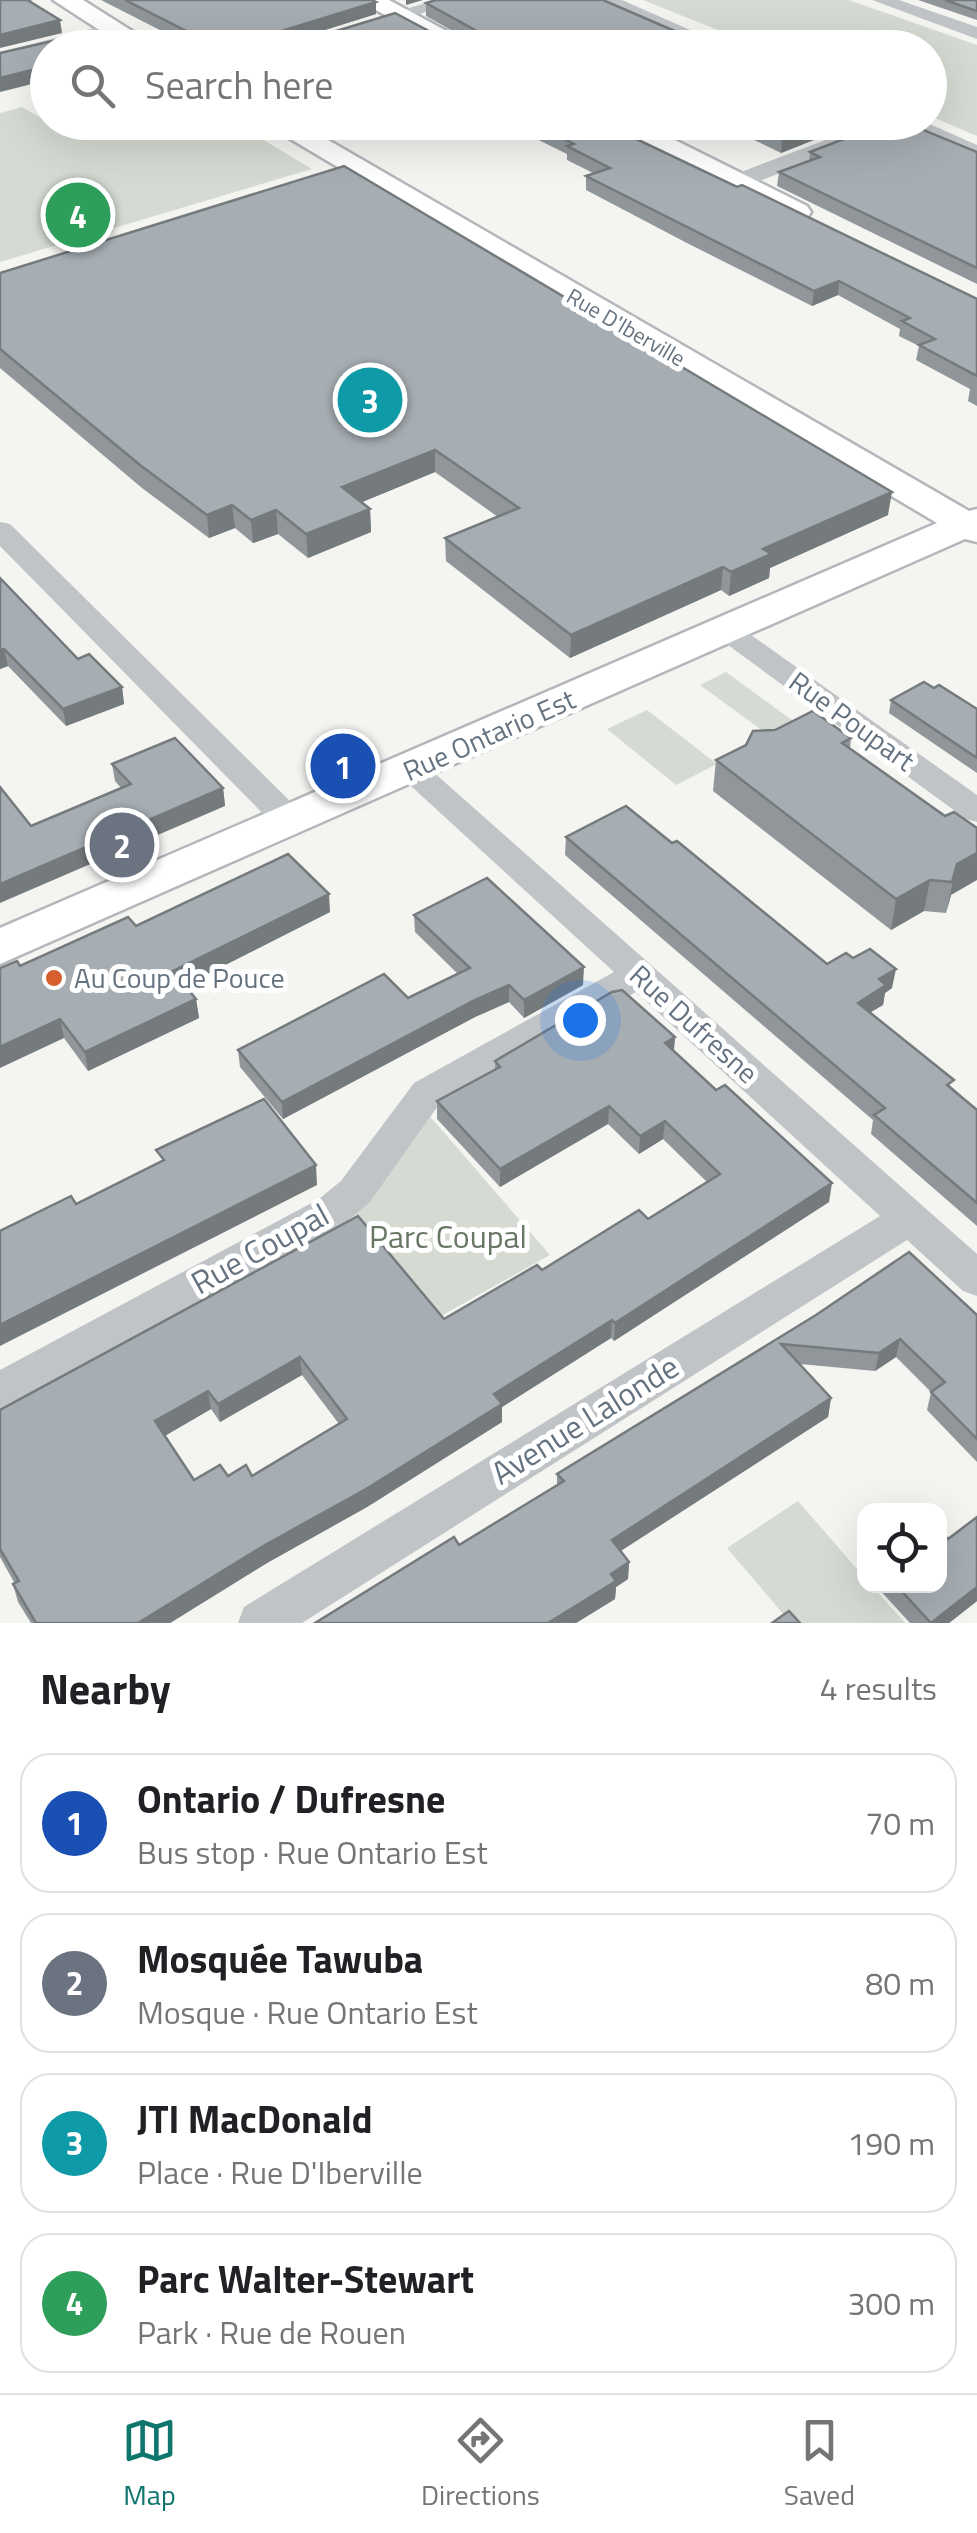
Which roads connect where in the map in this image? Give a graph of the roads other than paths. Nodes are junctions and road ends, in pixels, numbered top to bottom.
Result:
1 (65, 0) edge
2 (370, 0) edge
3 (455, 0) edge
4 (606, 0) edge
5 (881, 0) edge
6 (401, 15) junction
7 (115, 29) joint
8 (111, 30) edge
9 (350, 30) edge
10 (430, 30) edge
11 (678, 30) edge
12 (977, 33) edge
13 (30, 50) edge
14 (0, 58) edge
15 (947, 139) edge
16 (307, 140) edge
17 (652, 140) edge
18 (846, 140) edge
19 (977, 152) edge
20 (736, 182) junction
21 (820, 223) edge
22 (973, 525) edge
23 (0, 530) edge
24 (727, 631) junction
25 (411, 769) junction
26 (977, 811) edge
27 (290, 821) junction
28 (0, 948) edge
29 (638, 974) junction
30 (909, 1218) junction
31 (977, 1278) edge
32 (0, 1391) edge
33 (261, 1623) edge

1 - 7 main road
2 - 6 main road
3 - 6 street
4 - 11 street
5 - 12 street
6 - 9 street
6 - 10 main road
7 - 8 street
13 - 14 street
15 - 19 street
16 - 22 main road, Rue D'Iberville
17 - 20 main road
18 - 20 street
20 - 21 main road
22 - 24 main road, Rue Ontario Est
23 - 27 street
24 - 25 main road, Rue Ontario Est
24 - 26 street, Rue Poupart
25 - 27 main road, Rue Ontario Est
25 - 29 street, Rue Dufresne
27 - 28 main road, Rue Ontario Est
29 - 30 street, Rue Dufresne
29 - 32 street, Rue Coupal
30 - 31 street, Rue Dufresne
30 - 33 street, Avenue Lalonde

